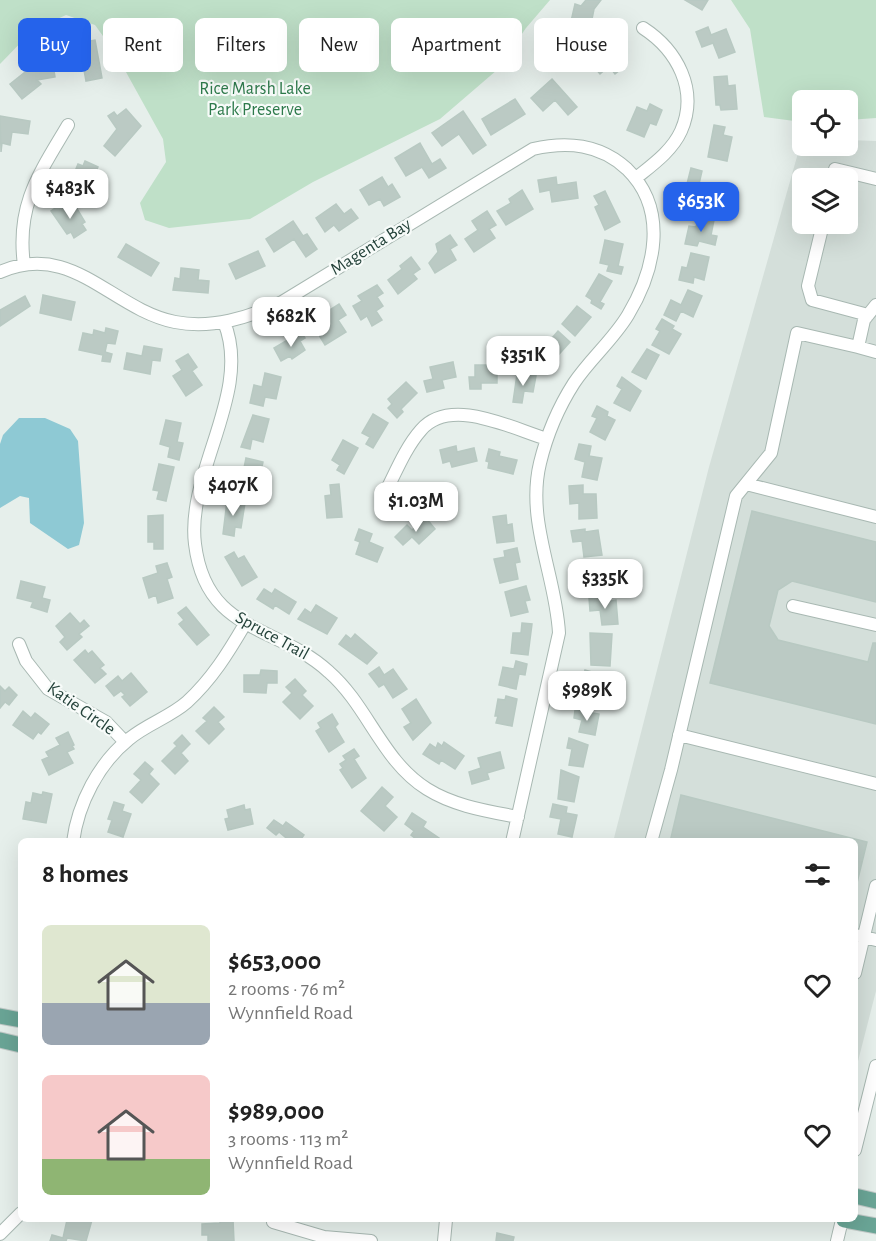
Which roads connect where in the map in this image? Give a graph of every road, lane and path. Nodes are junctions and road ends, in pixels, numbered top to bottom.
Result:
1 (643, 28) dead end
2 (68, 125) dead end
3 (858, 174) edge
4 (636, 178) junction
5 (876, 178) edge
6 (820, 234) edge
7 (24, 265) junction
8 (0, 273) edge
9 (872, 310) edge
10 (224, 322) junction
11 (858, 347) junction
12 (876, 352) edge
13 (547, 439) junction
14 (746, 484) junction
15 (384, 495) dead end
16 (876, 517) edge
17 (793, 606) dead end
18 (245, 624) junction
19 (876, 625) edge
20 (19, 644) dead end
21 (679, 735) junction
22 (125, 742) junction
23 (876, 784) edge
24 (518, 817) junction
25 (74, 838) edge
26 (513, 838) edge
27 (652, 838) edge
28 (876, 886) edge
29 (865, 937) edge
30 (858, 962) edge
31 (0, 1016) edge
32 (18, 1019) edge
33 (0, 1040) edge
34 (18, 1044) edge
35 (876, 1066) edge
36 (858, 1138) edge
37 (858, 1197) edge
38 (876, 1201) edge
39 (18, 1216) edge
40 (273, 1222) dead end
41 (446, 1222) edge
42 (842, 1222) edge
43 (854, 1222) edge
44 (876, 1226) edge
45 (0, 1234) edge
46 (371, 1241) edge
47 (444, 1241) edge
48 (837, 1241) edge

1 - 4 street
2 - 7 street
3 - 5 street
4 - 10 street, Magenta Bay
4 - 13 street, Magenta Bay
6 - 9 street
7 - 8 street, Magenta Bay
7 - 10 street, Magenta Bay
9 - 11 street
10 - 18 street, Spruce Trail
11 - 12 street
11 - 14 street
13 - 15 street
13 - 24 street, Magenta Bay
14 - 16 street
14 - 21 street
17 - 19 street
18 - 22 street
18 - 24 street, Spruce Trail
20 - 22 street, Katie Circle
21 - 23 street
21 - 27 street
22 - 25 street
24 - 26 street, Magenta Bay
28 - 29 street
29 - 30 street
31 - 32 main road
33 - 34 main road
35 - 36 street
37 - 38 main road
39 - 45 street
40 - 46 street
41 - 47 street
42 - 48 street
43 - 44 main road

